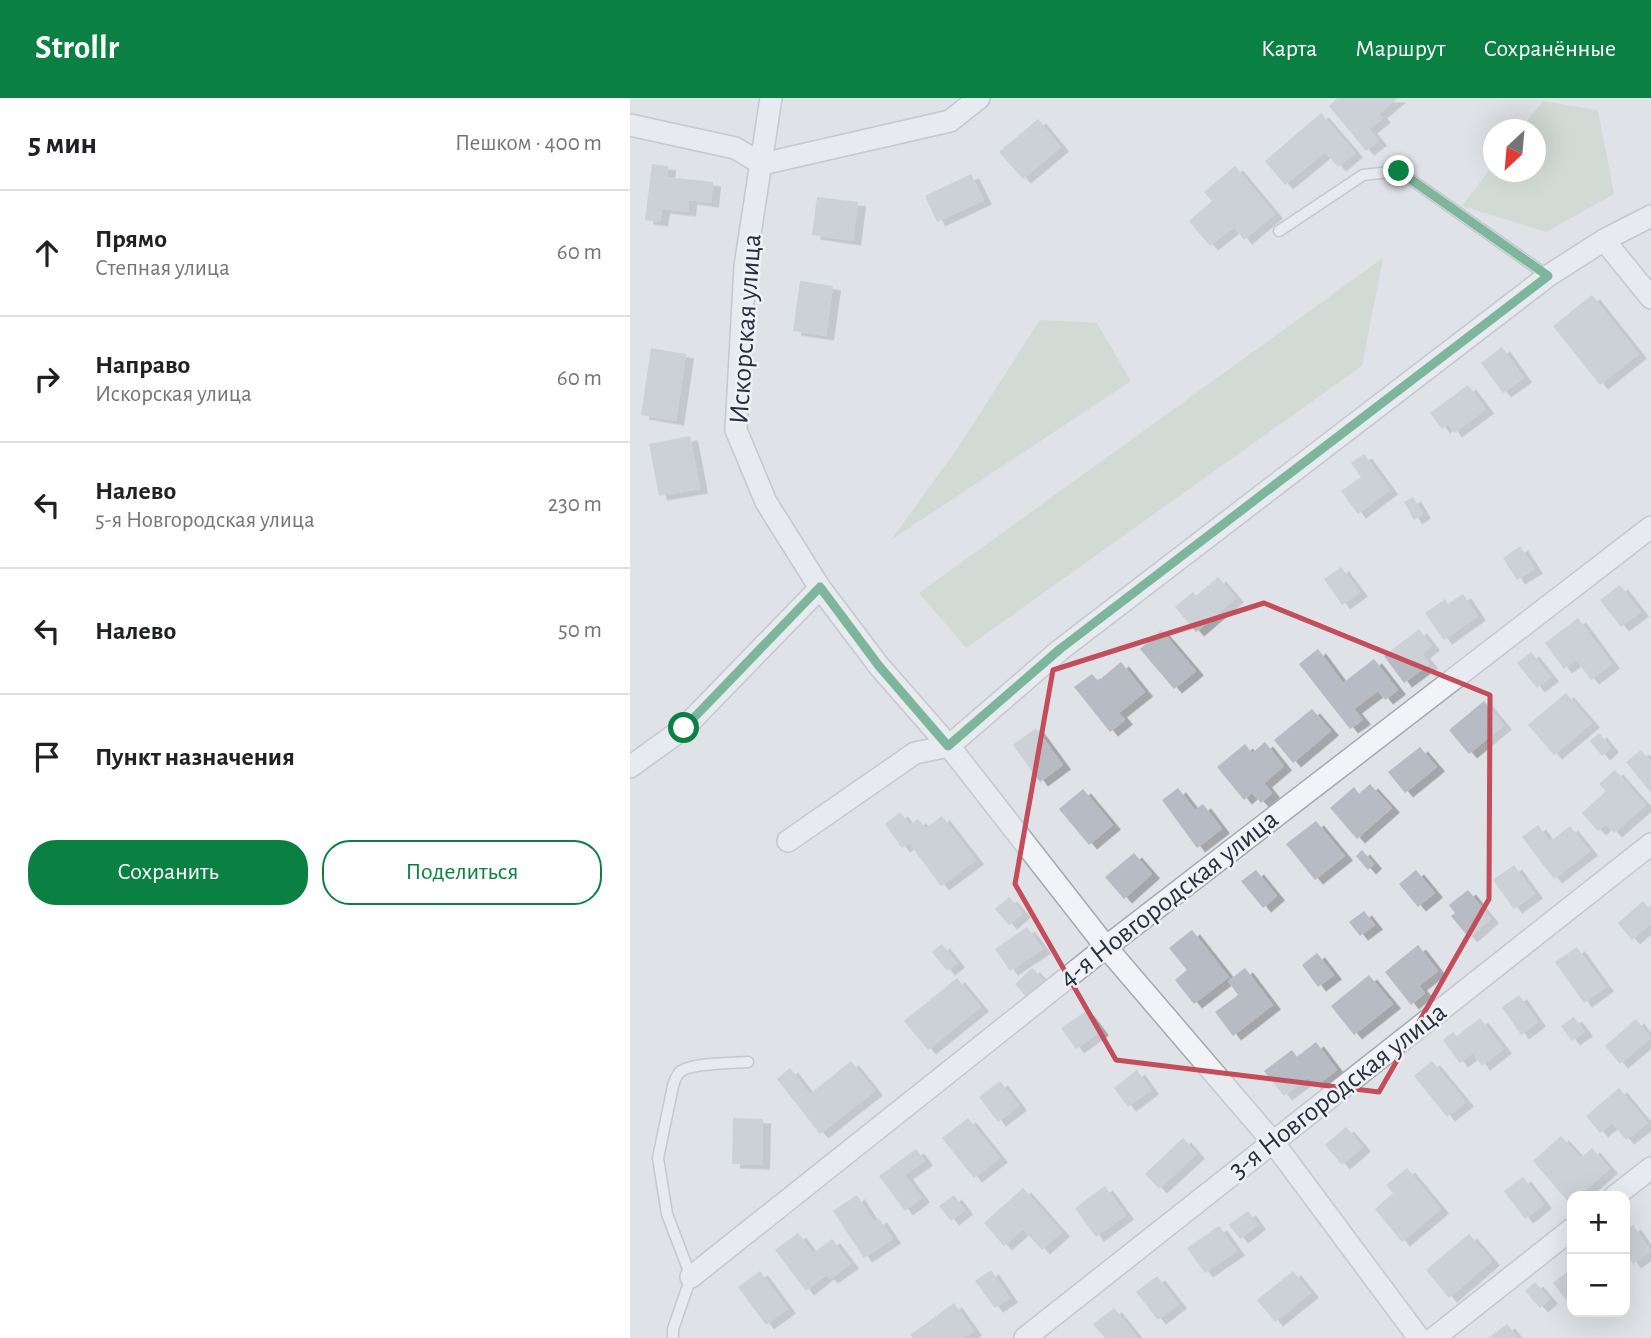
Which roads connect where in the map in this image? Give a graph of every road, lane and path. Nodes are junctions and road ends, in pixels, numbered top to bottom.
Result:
1 (771, 98) edge
2 (979, 98) edge
3 (630, 125) edge
4 (761, 164) junction
5 (1651, 216) edge
6 (1279, 231) dead end
7 (1604, 240) junction
8 (1548, 276) junction
9 (1651, 298) edge
10 (1651, 527) edge
11 (820, 587) junction
12 (948, 746) junction
13 (630, 767) edge
14 (788, 841) dead end
15 (1651, 844) edge
16 (1106, 947) junction
17 (748, 1062) dead end
18 (1273, 1142) junction
19 (1651, 1168) edge
20 (1621, 1191) edge
21 (1567, 1233) edge
22 (691, 1277) junction
23 (673, 1338) edge
24 (1025, 1338) edge
25 (1419, 1338) edge
26 (1433, 1338) edge

1 - 4 street, Искорская улица
2 - 4 street
3 - 4 street
4 - 11 street, Искорская улица
5 - 7 street
6 - 8 lane
7 - 8 street
7 - 9 street
8 - 12 street
10 - 16 street, 4-я Новгородская улица
11 - 12 street, Искорская улица
11 - 13 street
12 - 14 street
12 - 16 street, Искорская улица
15 - 18 street, 3-я Новгородская улица
16 - 18 street, Искорская улица
16 - 22 street, 4-я Новгородская улица
17 - 22 lane
18 - 24 street, 3-я Новгородская улица
18 - 25 street, Искорская улица
19 - 20 street
21 - 26 street
22 - 23 lane

